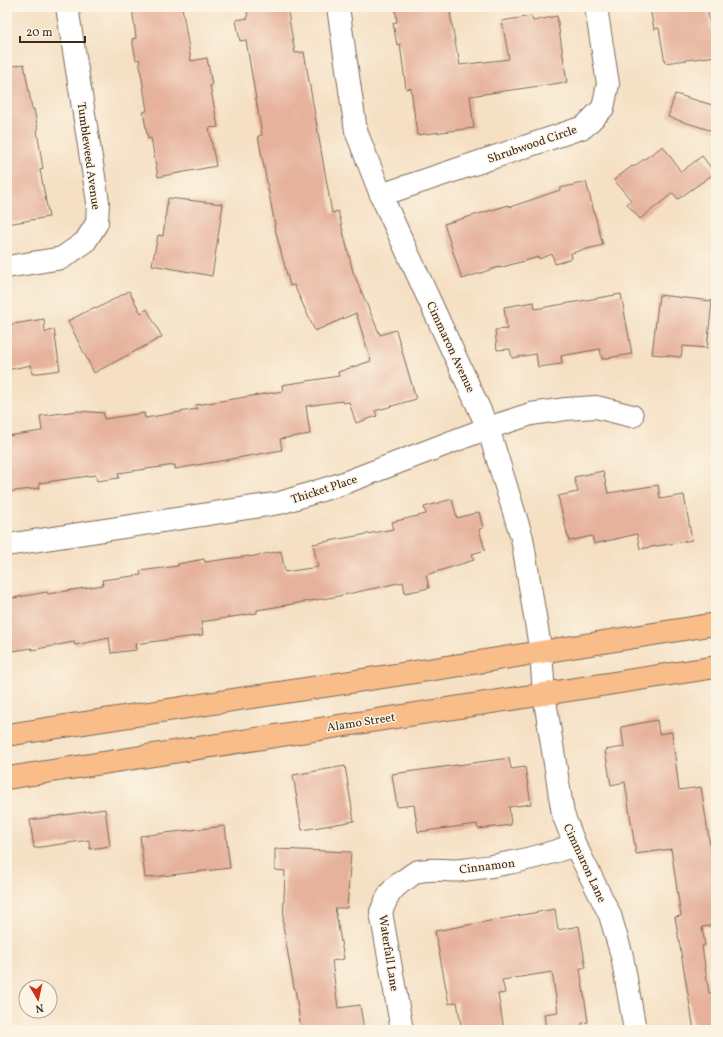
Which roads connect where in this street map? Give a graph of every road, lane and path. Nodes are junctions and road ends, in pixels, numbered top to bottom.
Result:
1 (66, 7) edge
2 (338, 7) edge
3 (596, 7) edge
4 (381, 196) junction
5 (7, 267) edge
6 (632, 416) dead end
7 (488, 428) junction
8 (7, 545) edge
9 (716, 624) edge
10 (541, 653) junction
11 (716, 667) edge
12 (544, 694) junction
13 (7, 735) edge
14 (7, 778) edge
15 (575, 845) junction
16 (400, 882) joint
17 (402, 1030) edge
18 (635, 1030) edge

1 - 5 street, Tumbleweed Avenue
2 - 4 street, Cimmaron Avenue
3 - 4 street, Shrubwood Circle
4 - 7 street, Cimmaron Avenue
6 - 7 street, Thicket Place
7 - 8 street, Thicket Place
7 - 10 street, Cimmaron Avenue
9 - 10 main road
10 - 12 street, Cimmaron Avenue
10 - 13 main road
11 - 12 main road, Alamo Street
12 - 14 main road, Alamo Street
12 - 15 street, Cimmaron Lane
15 - 16 street, Cinnamon
15 - 18 street, Cimmaron Lane
16 - 17 street, Waterfall Lane

